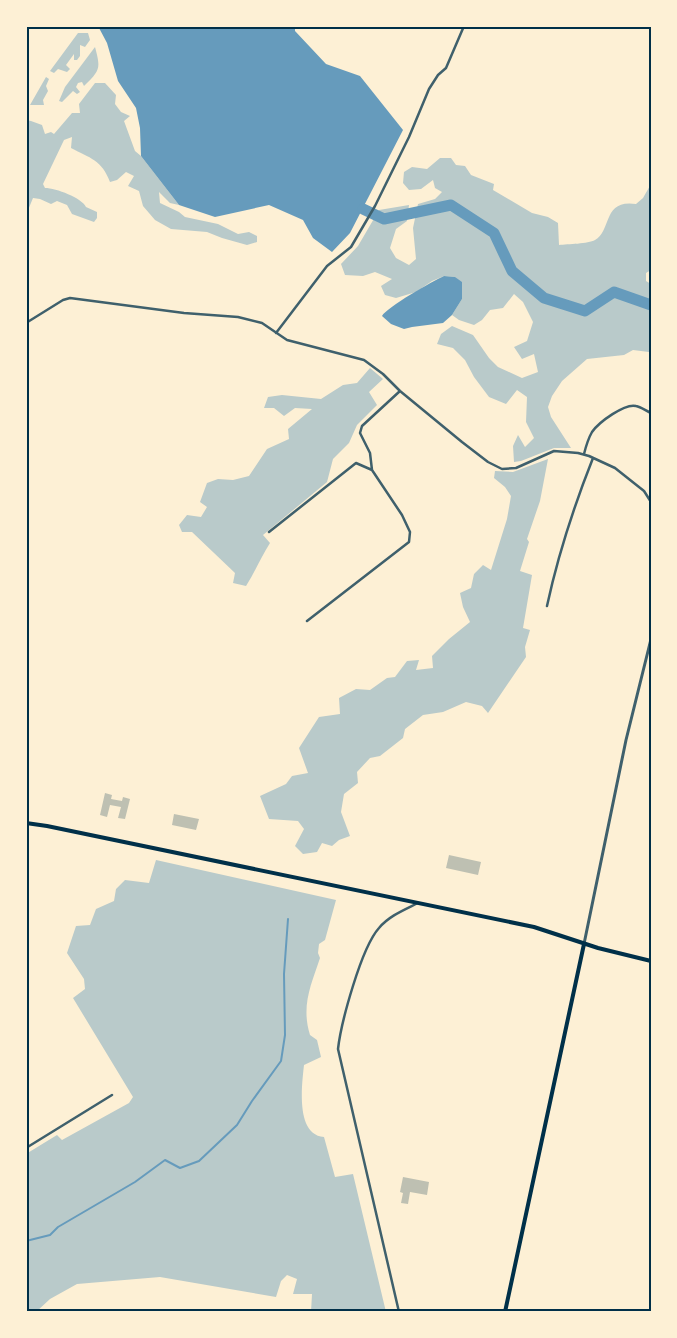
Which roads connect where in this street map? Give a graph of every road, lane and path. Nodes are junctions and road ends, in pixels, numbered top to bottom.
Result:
1 (464, 26) edge
2 (26, 323) edge
3 (276, 333) junction
4 (400, 391) junction
5 (651, 413) edge
6 (584, 455) junction
7 (593, 458) junction
8 (372, 470) junction
9 (651, 502) edge
10 (269, 532) dead end
11 (547, 606) dead end
12 (306, 622) dead end
13 (651, 638) edge
14 (26, 823) edge
15 (418, 903) junction
16 (584, 944) junction
17 (651, 961) edge
18 (112, 1095) dead end
19 (26, 1148) edge
20 (399, 1312) edge
21 (505, 1312) edge

1 - 3 street
2 - 3 street
3 - 4 street
4 - 6 street
4 - 8 street
5 - 6 street
6 - 7 street
7 - 9 street
7 - 11 street
8 - 10 street
8 - 12 street
13 - 16 street
14 - 15 main road
15 - 16 main road
15 - 20 street
16 - 17 main road
16 - 21 main road
18 - 19 street

